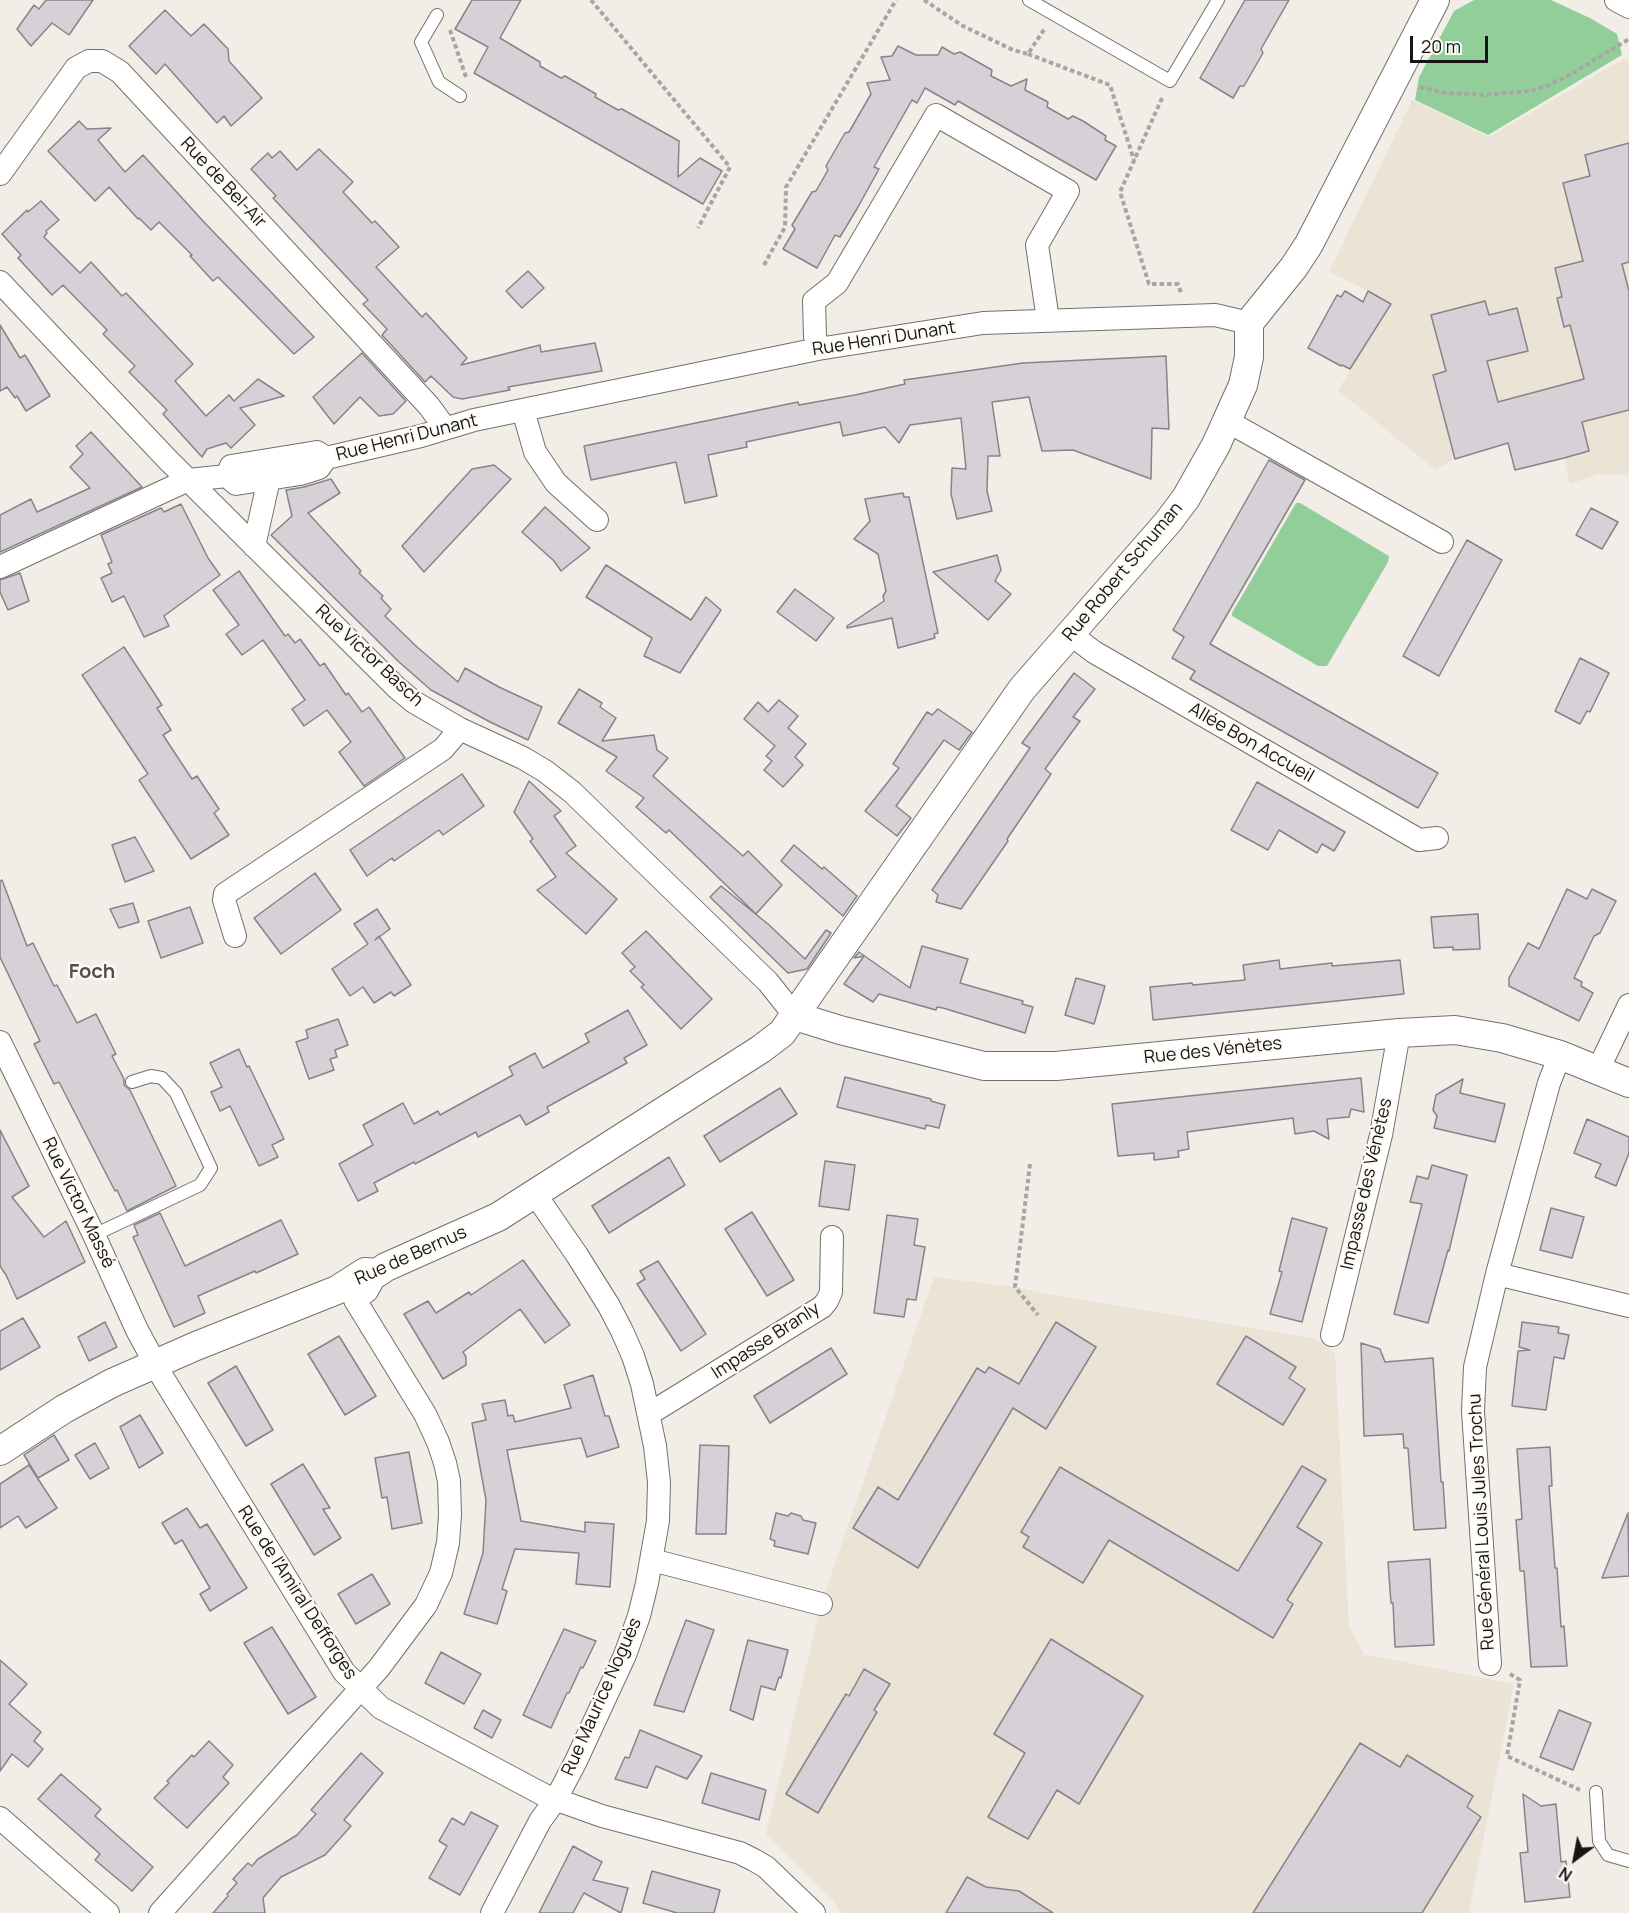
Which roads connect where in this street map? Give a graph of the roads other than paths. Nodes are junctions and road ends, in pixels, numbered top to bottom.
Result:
1 (1029, 0) edge
2 (1218, 0) edge
3 (1435, 0) edge
4 (1616, 0) edge
5 (1629, 7) edge
6 (437, 15) road end
7 (460, 96) road end
8 (0, 174) edge
9 (0, 282) edge
10 (1048, 320) junction
11 (1250, 323) junction
12 (818, 349) junction
13 (523, 410) junction
14 (1227, 421) junction
15 (445, 428) junction
16 (326, 458) junction
17 (227, 476) junction
18 (269, 479) junction
19 (188, 480) junction
20 (597, 520) dead end
21 (1442, 542) dead end
22 (254, 546) junction
23 (0, 567) edge
24 (1070, 634) junction
25 (460, 729) junction
26 (1437, 838) dead end
27 (235, 936) dead end
28 (1629, 1005) edge
29 (795, 1016) junction
30 (1399, 1033) junction
31 (0, 1042) edge
32 (1560, 1055) junction
33 (1598, 1070) junction
34 (132, 1082) dead end
35 (1629, 1083) edge
36 (535, 1194) junction
37 (94, 1235) junction
38 (832, 1237) dead end
39 (1497, 1274) junction
40 (346, 1295) junction
41 (1624, 1305) edge
42 (1332, 1335) dead end
43 (156, 1364) junction
44 (649, 1414) junction
45 (0, 1450) edge
46 (652, 1560) junction
47 (821, 1604) dead end
48 (1490, 1664) road end
49 (360, 1689) junction
50 (1596, 1792) road end
51 (555, 1799) junction
52 (0, 1818) edge
53 (1629, 1861) edge
54 (813, 1912) edge
55 (108, 1913) edge
56 (160, 1913) edge
57 (492, 1913) edge

1 - 2 lane
3 - 11 street
4 - 5 street
6 - 7 lane
8 - 15 street, Rue de Bel-Air
9 - 19 street, Rue Victor Basch
10 - 11 street, Rue Henri Dunant
10 - 12 street, Rue Henri Dunant
10 - 12 street
11 - 14 street, Rue Robert Schuman
12 - 13 street, Rue Henri Dunant
13 - 15 street, Rue Henri Dunant
13 - 20 street
14 - 21 street
14 - 24 street, Rue Robert Schuman
15 - 16 street, Rue Henri Dunant
16 - 17 street, Rue Henri Dunant
16 - 18 street, Rue Henri Dunant
17 - 18 street, Rue Henri Dunant
17 - 19 street, Rue Henri Dunant
18 - 22 street
19 - 22 street, Rue Victor Basch
19 - 23 street, Rue Henri Dunant
22 - 25 street, Rue Victor Basch
24 - 26 street, Allée Bon Accueil
24 - 29 street, Rue Robert Schuman
25 - 27 street
25 - 29 street, Rue Victor Basch
28 - 33 street
29 - 30 street, Rue des Vénètes
29 - 36 street, Rue de Bernus
30 - 32 street, Rue des Vénètes
30 - 42 street, Impasse des Vénètes
31 - 37 street, Rue Victor Massé
32 - 33 street, Rue des Vénètes
32 - 39 street, Rue Général Louis Jules Trochu
33 - 35 street, Rue des Vénètes
34 - 37 lane
36 - 40 street, Rue de Bernus
36 - 44 street, Rue Maurice Noguès
37 - 43 street, Rue Victor Massé
38 - 44 street, Impasse Branly
39 - 41 street
39 - 48 street, Rue Général Louis Jules Trochu
40 - 43 street, Rue de Bernus
40 - 49 street
43 - 45 street, Rue de Bernus
43 - 49 street, Rue de l'Amiral Defforges
44 - 46 street, Rue Maurice Noguès
46 - 47 street
46 - 51 street, Rue Maurice Noguès
49 - 51 street, Rue de l'Amiral Defforges
49 - 56 street
50 - 53 lane
51 - 54 street, Rue de l'Amiral Defforges
51 - 57 street, Rue Maurice Noguès
52 - 55 street

